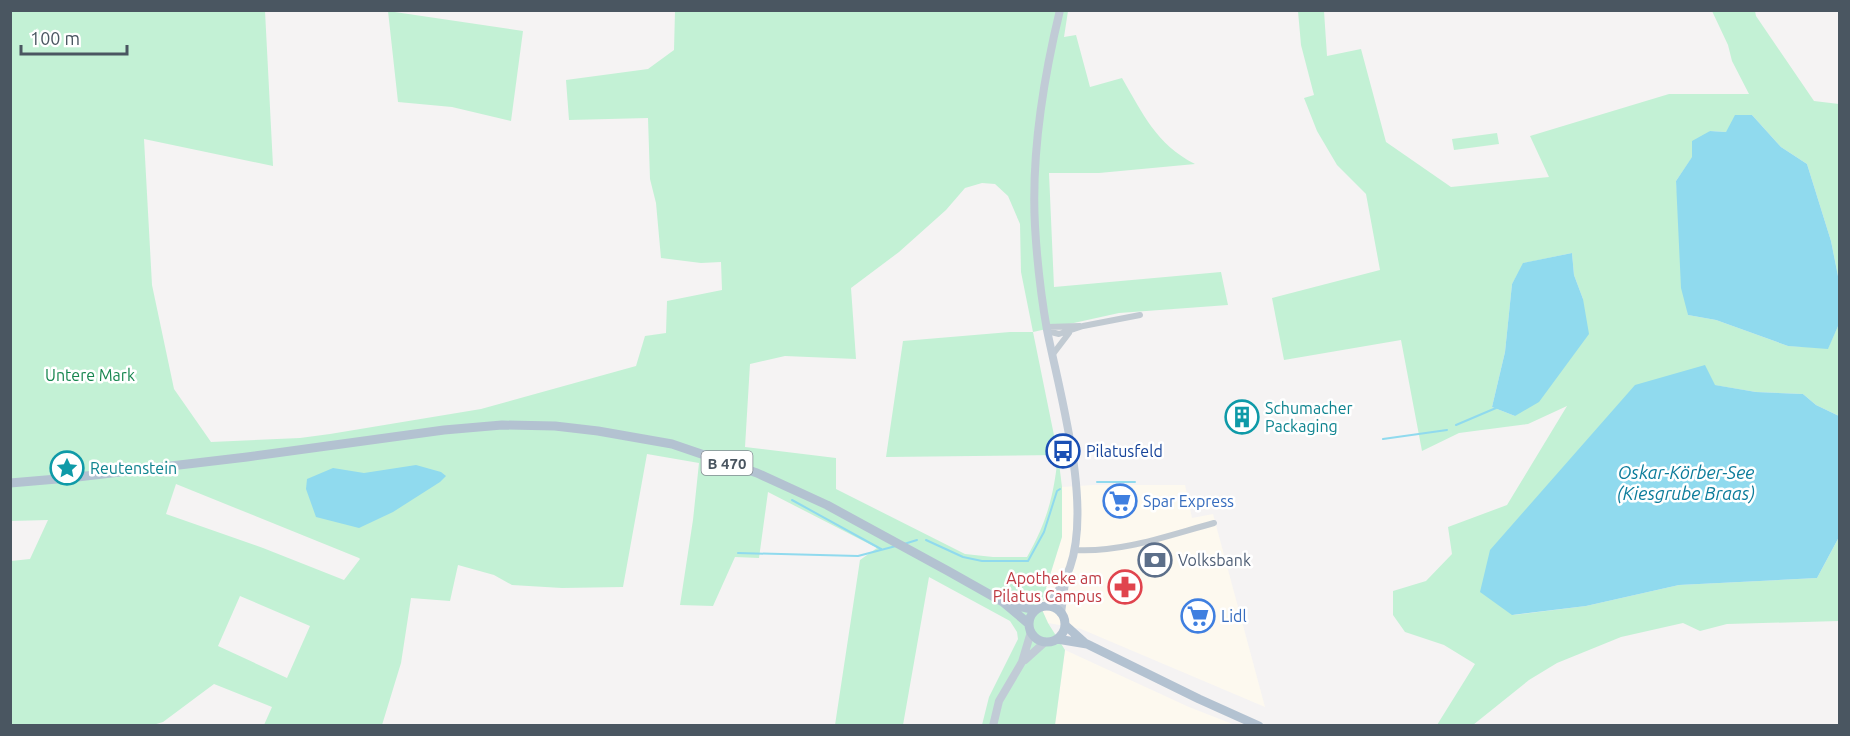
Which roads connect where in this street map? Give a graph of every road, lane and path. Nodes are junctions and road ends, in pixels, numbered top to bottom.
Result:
1 (1060, 10) edge
2 (1140, 315) dead end
3 (1083, 326) junction
4 (1047, 329) junction
5 (1072, 331) junction
6 (1053, 354) junction
7 (10, 483) edge
8 (1214, 523) dead end
9 (1074, 550) junction
10 (1065, 580) junction
11 (1003, 602) junction
12 (1047, 606) junction
13 (1036, 610) junction
14 (1061, 613) junction
15 (1065, 625) junction
16 (1030, 628) junction
17 (1057, 639) junction
18 (1046, 642) junction
19 (1087, 644) junction
20 (1022, 662) junction
21 (993, 726) edge
22 (1259, 726) edge

1 - 4 main road
2 - 3 street
3 - 4 street
3 - 5 street
4 - 5 street
4 - 6 main road
5 - 6 street
6 - 9 main road
7 - 11 main road, B 470
8 - 9 street
9 - 10 main road
10 - 12 main road
10 - 14 main road
11 - 13 main road, B 470
11 - 16 main road, B 470
12 - 13 main road
12 - 14 main road
13 - 16 main road
14 - 15 main road
15 - 17 main road
15 - 19 main road
16 - 18 main road
16 - 20 main road
17 - 18 main road
17 - 19 main road
18 - 20 main road
19 - 22 main road
20 - 21 main road

